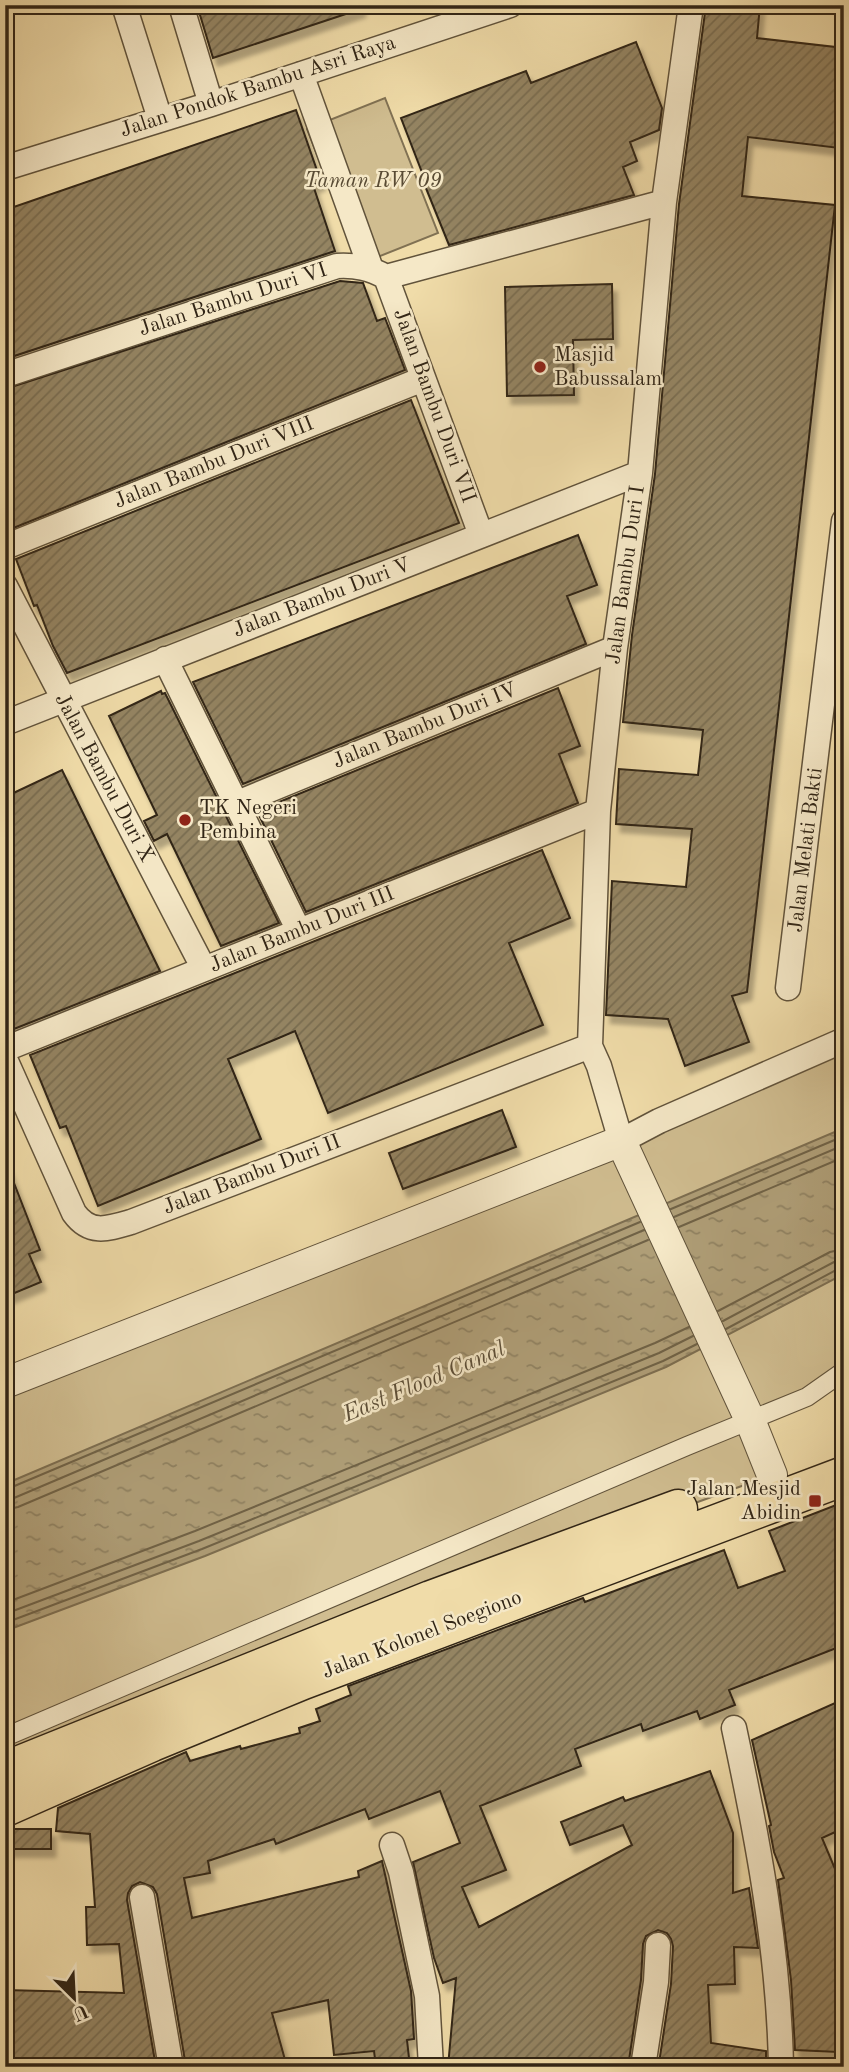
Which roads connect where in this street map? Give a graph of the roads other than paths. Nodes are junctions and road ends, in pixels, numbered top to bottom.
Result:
1 (124, 5) edge
2 (181, 5) edge
3 (510, 5) edge
4 (691, 5) edge
5 (302, 74) junction
6 (211, 103) junction
7 (160, 119) junction
8 (5, 168) edge
9 (664, 202) junction
10 (378, 273) junction
11 (5, 375) edge
12 (423, 379) junction
13 (640, 473) junction
14 (844, 520) edge
15 (481, 536) junction
16 (5, 547) edge
17 (840, 584) edge
18 (5, 586) edge
19 (615, 648) junction
20 (165, 659) junction
21 (62, 700) junction
22 (5, 723) edge
23 (236, 804) junction
24 (598, 811) junction
25 (299, 931) junction
26 (204, 969) junction
27 (788, 988) dead end
28 (844, 1040) edge
29 (5, 1049) edge
30 (594, 1056) junction
31 (5, 1059) edge
32 (619, 1133) junction
33 (844, 1371) edge
34 (5, 1383) edge
35 (750, 1420) junction
36 (844, 1449) edge
37 (772, 1475) junction
38 (844, 1476) edge
39 (734, 1728) dead end
40 (5, 1737) edge
41 (5, 1771) edge
42 (5, 1807) edge
43 (392, 1844) dead end
44 (142, 1897) dead end
45 (658, 1945) dead end
46 (171, 2067) edge
47 (431, 2067) edge
48 (643, 2067) edge
49 (781, 2067) edge

1 - 7 street
2 - 6 street
3 - 5 street, Jalan Pondok Bambu Asri Raya
4 - 9 street, Jalan Bambu Duri I
5 - 6 street, Jalan Pondok Bambu Asri Raya
5 - 10 street, Jalan Bambu Duri VII
6 - 7 street, Jalan Pondok Bambu Asri Raya
7 - 8 street, Jalan Pondok Bambu Asri Raya
9 - 10 street, Jalan Bambu Duri VI
9 - 13 street, Jalan Bambu Duri I
10 - 11 street, Jalan Bambu Duri VI
10 - 12 street, Jalan Bambu Duri VII
12 - 15 street, Jalan Bambu Duri VII
12 - 16 street, Jalan Bambu Duri VIII
13 - 15 street, Jalan Bambu Duri V
13 - 19 street, Jalan Bambu Duri I
14 - 17 street, Jalan Melati Bakti
15 - 20 street, Jalan Bambu Duri V
17 - 27 street, Jalan Melati Bakti
18 - 21 street, Jalan Bambu Duri X
19 - 23 street, Jalan Bambu Duri IV
19 - 24 street, Jalan Bambu Duri I
20 - 21 street, Jalan Bambu Duri V
20 - 23 street
21 - 22 street, Jalan Bambu Duri V
21 - 26 street, Jalan Bambu Duri X
23 - 25 street
24 - 25 street, Jalan Bambu Duri III
24 - 30 street, Jalan Bambu Duri I
25 - 26 street, Jalan Bambu Duri III
26 - 29 street, Jalan Bambu Duri III
28 - 32 street
30 - 31 street, Jalan Bambu Duri II
30 - 32 street, Jalan Bambu Duri I
32 - 34 street
32 - 35 street
33 - 35 street
35 - 37 street
35 - 40 street
36 - 37 main road, Jalan Kolonel Soegiono
37 - 41 main road, Jalan Kolonel Soegiono
38 - 42 main road, Jalan Kolonel Soegiono
39 - 49 street
43 - 47 street
44 - 46 street
45 - 48 street

